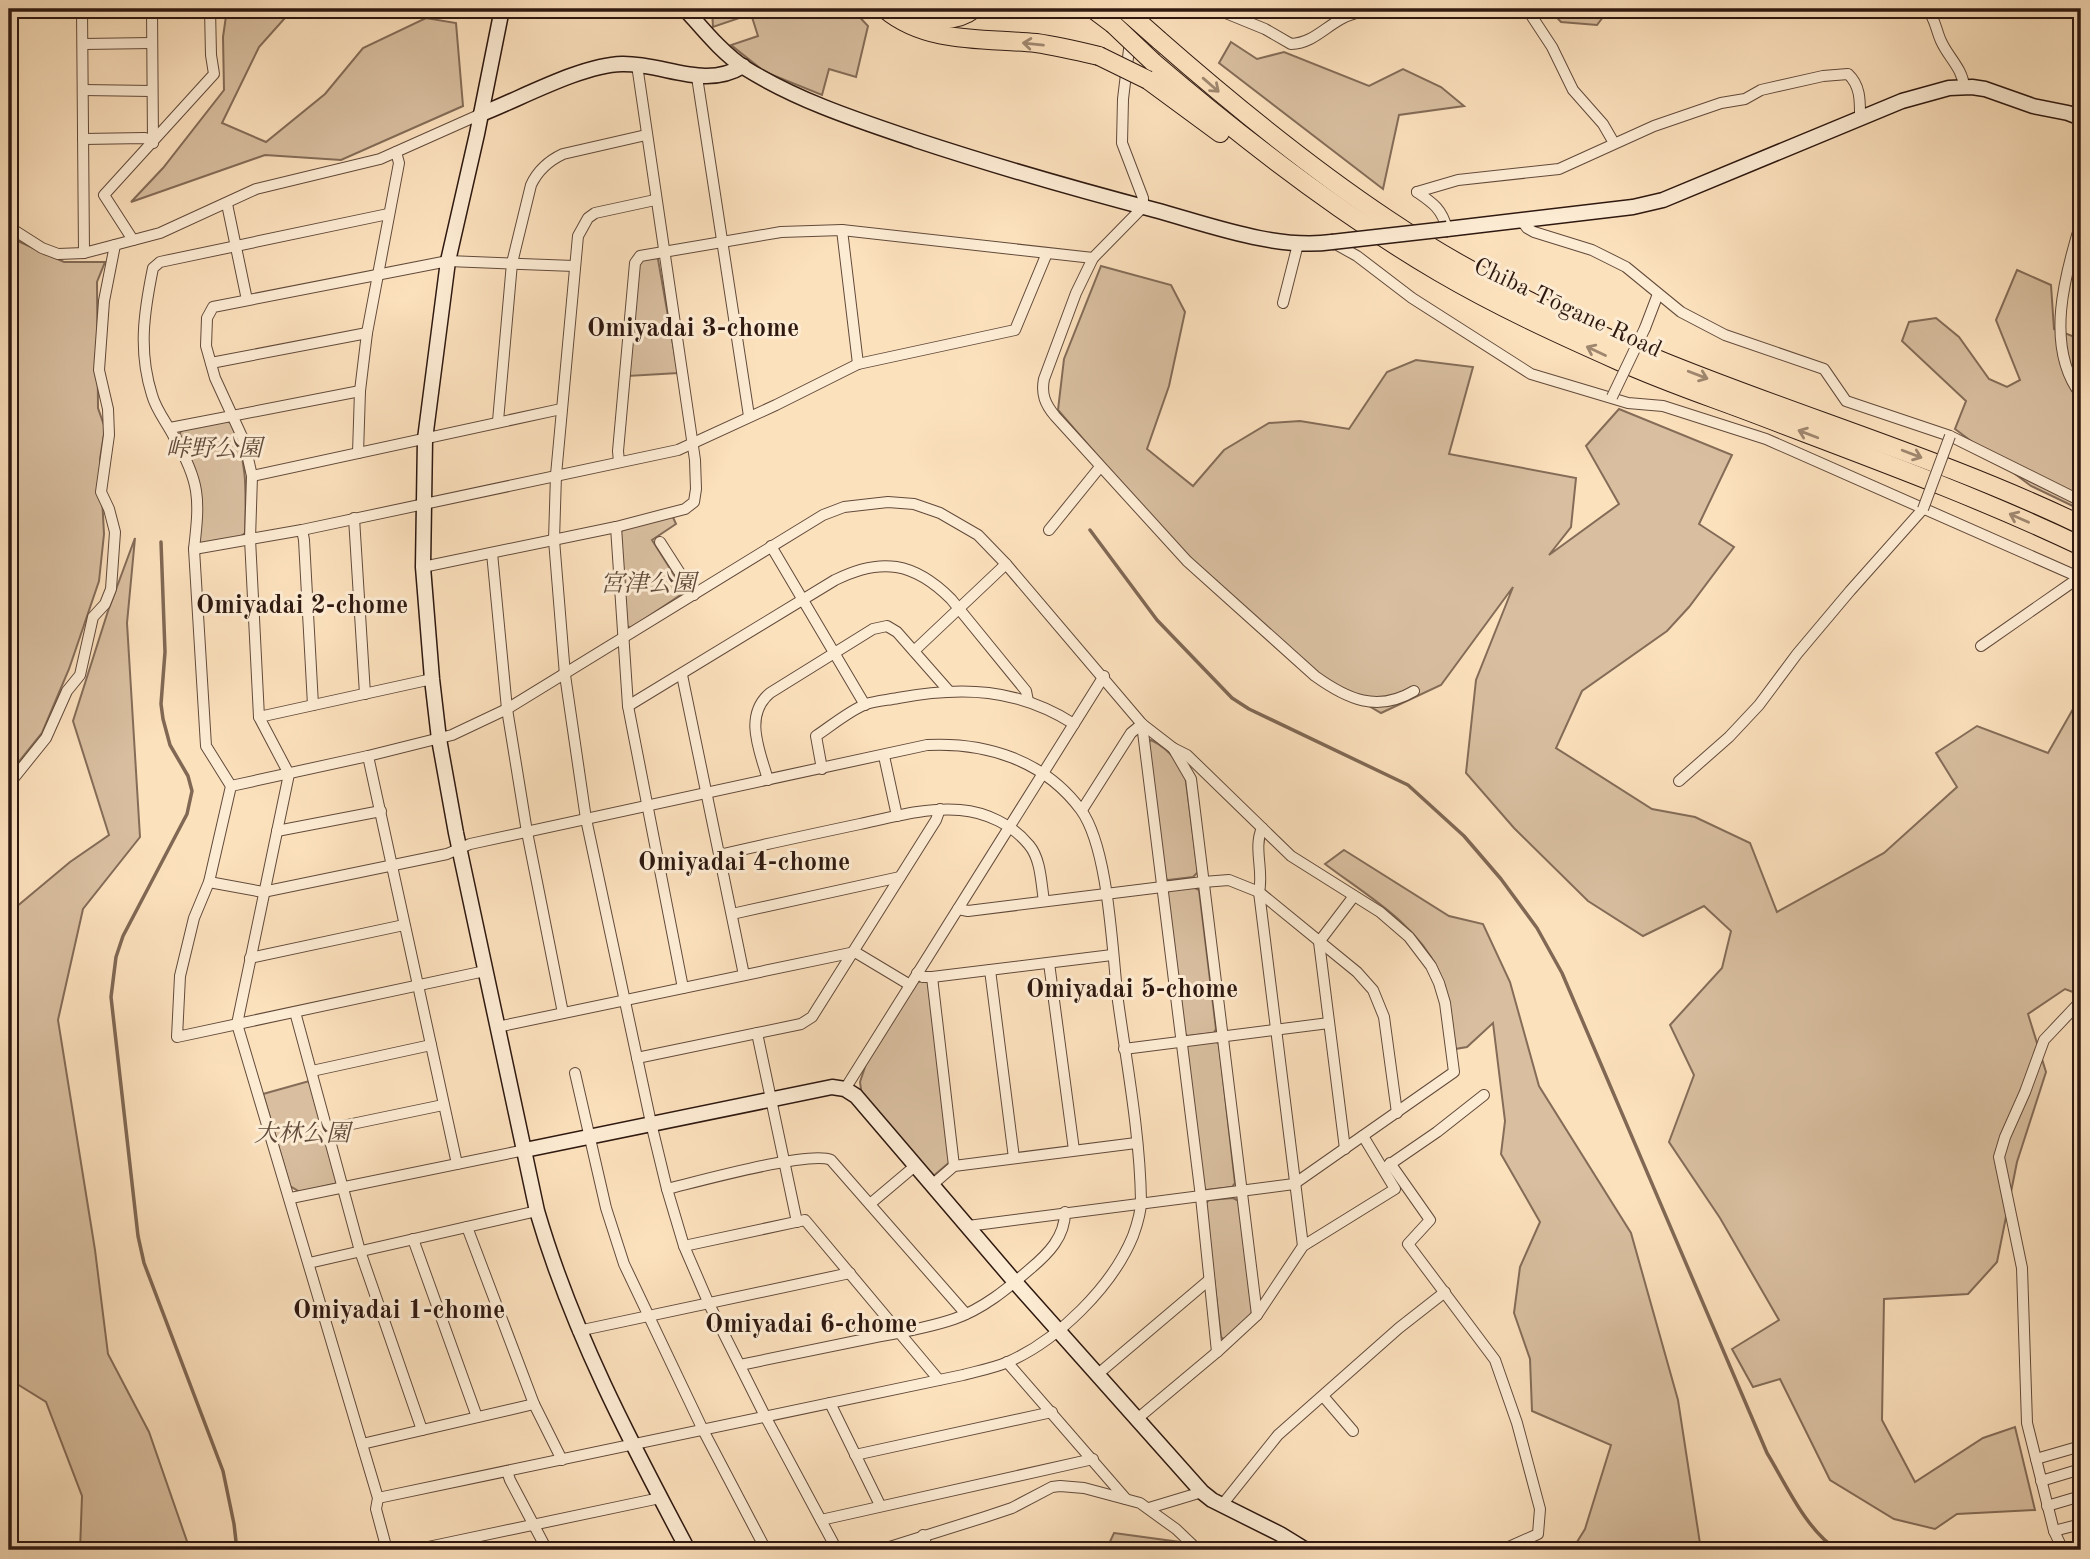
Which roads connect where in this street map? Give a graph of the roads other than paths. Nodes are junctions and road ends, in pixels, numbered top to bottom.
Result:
1 (82, 9) edge
2 (152, 9) edge
3 (210, 9) edge
4 (502, 9) edge
5 (685, 9) edge
6 (885, 9) edge
7 (907, 9) edge
8 (974, 9) edge
9 (1093, 9) edge
10 (1124, 9) edge
11 (1133, 9) edge
12 (1216, 9) edge
13 (1374, 9) edge
14 (1527, 9) edge
15 (1927, 9) edge
16 (152, 43) junction
17 (83, 44) junction
18 (637, 65) junction
19 (743, 66) junction
20 (1150, 71) junction
21 (697, 77) junction
22 (1964, 87) junction
23 (83, 90) junction
24 (152, 91) junction
25 (481, 114) junction
26 (1860, 118) junction
27 (2081, 118) edge
28 (646, 135) junction
29 (83, 139) junction
30 (153, 143) junction
31 (1614, 143) junction
32 (396, 152) junction
33 (655, 200) junction
34 (227, 204) junction
35 (1143, 207) junction
36 (388, 214) junction
37 (1521, 220) junction
38 (2081, 222) edge
39 (9, 227) edge
40 (1447, 229) junction
41 (842, 230) junction
42 (133, 240) junction
43 (721, 241) junction
44 (1332, 242) junction
45 (1298, 244) junction
46 (115, 245) junction
47 (237, 247) junction
48 (663, 252) junction
49 (84, 253) junction
50 (1047, 253) junction
51 (1093, 258) junction
52 (448, 261) junction
53 (512, 263) junction
54 (573, 266) junction
55 (377, 275) junction
56 (1658, 294) junction
57 (247, 300) junction
58 (1283, 303) dead end
59 (367, 333) junction
60 (211, 363) junction
61 (858, 364) junction
62 (360, 391) junction
63 (2081, 395) edge
64 (1612, 397) junction
65 (561, 409) junction
66 (233, 415) junction
67 (749, 416) junction
68 (498, 421) junction
69 (170, 429) junction
70 (1951, 436) junction
71 (425, 439) junction
72 (693, 443) junction
73 (358, 453) junction
74 (620, 462) junction
75 (1100, 467) junction
76 (252, 475) junction
77 (556, 475) junction
78 (2081, 501) edge
79 (423, 503) junction
80 (1923, 509) junction
81 (354, 518) junction
82 (2081, 525) edge
83 (616, 527) junction
84 (302, 530) junction
85 (1049, 530) dead end
86 (250, 539) junction
87 (554, 540) junction
88 (660, 542) dead end
89 (771, 546) junction
90 (2081, 546) edge
91 (194, 549) junction
92 (492, 553) junction
93 (1006, 564) junction
94 (423, 567) junction
95 (2080, 577) edge
96 (694, 594) junction
97 (802, 601) junction
98 (959, 609) junction
99 (622, 638) junction
100 (1981, 646) dead end
101 (914, 651) junction
102 (835, 653) junction
103 (565, 675) junction
104 (682, 675) junction
105 (1104, 676) junction
106 (432, 680) junction
107 (948, 690) junction
108 (1414, 691) dead end
109 (365, 694) junction
110 (1028, 701) junction
111 (313, 705) junction
112 (865, 705) junction
113 (628, 706) junction
114 (507, 709) junction
115 (259, 717) junction
116 (1074, 724) junction
117 (1142, 724) junction
118 (439, 739) junction
119 (1173, 748) junction
120 (368, 756) junction
121 (884, 756) junction
122 (822, 769) junction
123 (1043, 773) junction
124 (289, 774) junction
125 (768, 780) junction
126 (1679, 781) dead end
127 (9, 784) edge
128 (231, 786) junction
129 (706, 792) junction
130 (648, 806) junction
131 (940, 810) junction
132 (1082, 810) junction
133 (381, 811) junction
134 (897, 816) junction
135 (586, 819) junction
136 (1010, 826) junction
137 (1262, 828) junction
138 (277, 831) junction
139 (527, 832) junction
140 (459, 848) junction
141 (719, 855) junction
142 (393, 866) junction
143 (900, 877) junction
144 (209, 882) junction
145 (1203, 882) junction
146 (1161, 887) junction
147 (264, 892) junction
148 (1259, 892) junction
149 (1106, 893) junction
150 (1354, 896) junction
151 (1044, 901) junction
152 (958, 909) junction
153 (732, 915) junction
154 (404, 925) junction
155 (1320, 942) junction
156 (855, 952) junction
157 (1112, 955) junction
158 (250, 958) junction
159 (1049, 963) junction
160 (990, 970) junction
161 (485, 971) junction
162 (917, 974) junction
163 (744, 975) junction
164 (932, 977) junction
165 (910, 985) junction
166 (417, 986) junction
167 (683, 988) junction
168 (2081, 997) edge
169 (624, 1000) junction
170 (295, 1012) junction
171 (564, 1013) junction
172 (1329, 1023) junction
173 (237, 1024) junction
174 (498, 1027) junction
175 (1275, 1030) junction
176 (757, 1033) junction
177 (1222, 1037) junction
178 (1180, 1042) junction
179 (431, 1045) junction
180 (1124, 1049) junction
181 (637, 1058) junction
182 (312, 1071) junction
183 (575, 1073) dead end
184 (845, 1089) junction
185 (1484, 1095) dead end
186 (770, 1098) junction
187 (443, 1105) junction
188 (1397, 1113) junction
189 (651, 1123) junction
190 (328, 1129) junction
191 (1363, 1136) junction
192 (589, 1137) junction
193 (1136, 1143) junction
194 (1345, 1149) junction
195 (525, 1150) junction
196 (1074, 1150) junction
197 (1014, 1158) junction
198 (784, 1163) junction
199 (457, 1164) junction
200 (915, 1166) junction
201 (954, 1166) junction
202 (1387, 1166) junction
203 (1294, 1184) junction
204 (932, 1185) junction
205 (344, 1187) junction
206 (667, 1189) junction
207 (1241, 1191) junction
208 (1201, 1197) junction
209 (291, 1198) junction
210 (1141, 1203) junction
211 (870, 1204) junction
212 (537, 1211) junction
213 (1065, 1212) junction
214 (797, 1222) junction
215 (968, 1226) junction
216 (467, 1227) junction
217 (414, 1239) junction
218 (684, 1246) junction
219 (1303, 1246) junction
220 (360, 1251) junction
221 (309, 1263) junction
222 (850, 1273) junction
223 (1209, 1280) junction
224 (1015, 1282) junction
225 (1445, 1292) junction
226 (709, 1304) junction
227 (966, 1314) junction
228 (1256, 1315) junction
229 (647, 1317) junction
230 (1058, 1329) junction
231 (578, 1331) junction
232 (900, 1332) junction
233 (1217, 1352) junction
234 (1007, 1362) junction
235 (740, 1364) junction
236 (1098, 1374) junction
237 (939, 1380) junction
238 (1323, 1396) junction
239 (830, 1403) junction
240 (534, 1404) junction
241 (1052, 1412) junction
242 (765, 1416) junction
243 (477, 1417) junction
244 (1138, 1419) junction
245 (422, 1430) junction
246 (703, 1430) junction
247 (1353, 1431) dead end
248 (362, 1444) junction
249 (634, 1444) junction
250 (2081, 1446) edge
251 (855, 1455) junction
252 (1093, 1459) junction
253 (2036, 1459) junction
254 (562, 1460) junction
255 (2081, 1469) edge
256 (507, 1471) junction
257 (2041, 1481) junction
258 (1202, 1492) junction
259 (2081, 1496) edge
260 (378, 1498) junction
261 (660, 1498) junction
262 (1126, 1499) junction
263 (1222, 1504) junction
264 (880, 1505) junction
265 (2047, 1506) junction
266 (1149, 1508) junction
267 (821, 1521) junction
268 (2081, 1524) edge
269 (533, 1525) junction
270 (2054, 1531) junction
271 (923, 1535) junction
272 (387, 1550) edge
273 (414, 1550) edge
274 (547, 1550) edge
275 (688, 1550) edge
276 (766, 1550) edge
277 (836, 1550) edge
278 (880, 1550) edge
279 (928, 1550) edge
280 (1198, 1550) edge
281 (1306, 1550) edge
282 (1502, 1550) edge
283 (2063, 1550) edge

1 - 17 street
2 - 16 street
3 - 30 street
4 - 25 street
5 - 19 street
20 -> 6 highway, bridge
7 - 8 highway
9 - 20 highway, bridge
10 -> 82 highway, Chiba Tōgane Road, bridge
11 - 35 street
12 - 13 street
14 - 31 street
15 - 22 street
16 - 17 street
16 - 24 street
17 - 23 street
18 - 21 street
18 - 25 street
18 - 28 street
19 - 21 street
19 - 35 street
90 -> 20 highway, Chiba Tōgane Road
21 - 43 street
22 - 26 street
22 - 27 street
23 - 24 street
23 - 29 street
24 - 30 street
25 - 32 street
25 - 52 street
26 - 31 street
26 - 37 street
28 - 33 street
28 - 53 street
29 - 30 street
29 - 49 street
30 - 42 street
31 - 40 street
32 - 34 street
32 - 36 street
33 - 48 street
33 - 54 street
34 - 42 street
34 - 47 street
35 - 45 street
35 - 51 street
36 - 47 street
36 - 55 street
37 - 40 street
37 - 56 street
38 - 63 street
39 - 49 street
40 - 44 street, bridge
41 - 43 street
41 - 50 street
41 - 61 street
42 - 46 street
43 - 48 street
43 - 67 street
44 - 45 street
44 - 64 street
45 - 58 street
46 - 49 street
46 - 127 street
47 - 57 street
47 - 69 street
48 - 72 street
48 - 74 street
50 - 51 street
50 - 61 street
51 - 75 street
52 - 53 street
52 - 55 street
52 - 71 street
53 - 54 street
53 - 68 street
54 - 65 street
55 - 57 street
55 - 59 street
56 - 64 street, bridge
56 - 70 street
57 - 60 street
59 - 60 street
59 - 62 street
60 - 66 street
61 - 67 street
62 - 66 street
62 - 73 street
64 - 80 street
65 - 68 street
65 - 77 street
66 - 69 street
66 - 76 street
67 - 72 street
68 - 71 street
69 - 91 street
70 - 78 street
70 - 80 street, bridge
71 - 73 street
71 - 79 street
72 - 74 street
72 - 83 street
73 - 76 street
74 - 77 street
75 - 85 street
75 - 108 street
76 - 86 street
77 - 79 street
77 - 87 street
79 - 81 street
79 - 94 street
80 - 95 street
80 - 126 street
81 - 84 street
81 - 109 street
83 - 87 street
83 - 99 street
84 - 86 street
84 - 111 street
86 - 91 street
86 - 115 street
87 - 92 street
87 - 103 street
88 - 96 street
89 - 93 street
89 - 96 street
89 - 97 street
91 - 128 street
92 - 94 street
92 - 114 street
93 - 98 street
93 - 105 street
94 - 106 street
95 - 100 street
96 - 99 street
97 - 98 street
97 - 102 street
97 - 104 street
98 - 101 street
98 - 110 street
99 - 103 street
99 - 113 street
101 - 102 street
101 - 107 street
102 - 112 street
102 - 125 street
103 - 114 street
103 - 135 street
104 - 113 street
104 - 129 street
105 - 116 street
105 - 117 street
106 - 109 street
106 - 118 street
107 - 110 street
107 - 112 street
109 - 111 street
110 - 116 street
111 - 115 street
112 - 122 street
113 - 130 street
114 - 118 street
114 - 139 street
115 - 124 street
116 - 123 street
117 - 119 street
117 - 132 street
117 - 146 street
118 - 120 street
118 - 140 street
119 - 137 street
119 - 145 street
120 - 124 street
120 - 133 street
121 - 122 street
121 - 123 street
121 - 134 street
122 - 125 street
123 - 132 street
123 - 136 street
124 - 128 street
124 - 138 street
125 - 129 street
128 - 144 street
129 - 130 street
129 - 141 street
130 - 135 street
130 - 167 street
131 - 134 street
131 - 136 street
131 - 143 street
132 - 149 street
133 - 138 street
133 - 142 street
134 - 141 street
135 - 139 street
135 - 169 street
136 - 151 street
136 - 152 street
137 - 148 street
137 - 150 street
138 - 147 street
139 - 140 street
139 - 171 street
140 - 142 street
140 - 161 street
141 - 153 street
142 - 147 street
142 - 154 street
143 - 153 street
143 - 156 street
144 - 147 street
144 - 173 street
145 - 146 street
145 - 148 street
145 - 177 street
146 - 149 street
146 - 178 street
147 - 158 street
148 - 155 street
148 - 175 street
149 - 151 street
149 - 157 street
150 - 155 street
150 - 188 street
151 - 152 street
152 - 162 street
153 - 163 street
154 - 158 street
154 - 166 street
155 - 172 street
155 - 188 street
156 - 163 street
156 - 165 street
156 - 176 street
157 - 159 street
157 - 180 street
158 - 173 street
159 - 160 street
159 - 196 street
160 - 164 street
160 - 197 street
161 - 166 street
161 - 174 street
162 - 164 street
162 - 165 street
163 - 167 street
164 - 201 street
165 - 184 street
166 - 170 street
166 - 179 street
167 - 169 street
168 - 253 street
169 - 171 street
169 - 181 street
170 - 173 street
170 - 182 street
171 - 174 street
172 - 175 street
172 - 194 street
173 - 209 street
174 - 195 street
175 - 177 street
175 - 203 street
176 - 181 street
176 - 186 street
177 - 178 street
177 - 207 street
178 - 180 street
178 - 208 street
179 - 182 street
179 - 187 street
180 - 193 street
181 - 189 street
182 - 190 street
183 - 192 street
184 - 186 street
184 - 200 street
185 - 202 street
186 - 189 street
186 - 198 street
187 - 190 street
187 - 199 street
188 - 191 street
189 - 192 street
189 - 206 street
190 - 205 street
191 - 194 street
191 - 202 street
192 - 195 street
192 - 229 street
193 - 196 street
193 - 210 street
194 - 203 street
195 - 199 street
195 - 212 street
196 - 197 street
197 - 201 street
198 - 206 street
198 - 211 street
198 - 214 street
199 - 205 street
200 - 204 street
200 - 211 street
201 - 204 street
202 - 219 street
202 - 225 street
203 - 207 street
203 - 219 street
204 - 215 street
205 - 209 street
205 - 220 street
206 - 218 street
207 - 208 street
207 - 228 street
208 - 210 street
208 - 223 street
209 - 221 street
210 - 213 street
210 - 230 street
211 - 227 street
212 - 216 street
212 - 231 street
213 - 215 street
213 - 224 street
214 - 218 street
214 - 222 street
215 - 224 street
216 - 217 street
216 - 240 street
217 - 220 street
217 - 243 street
218 - 226 street
219 - 228 street
220 - 221 street
220 - 245 street
221 - 248 street
222 - 226 street
222 - 232 street
223 - 233 street
223 - 236 street
224 - 227 street
224 - 230 street
225 - 238 street
225 - 282 street
226 - 229 street
226 - 235 street
227 - 232 street
228 - 233 street
229 - 231 street
229 - 246 street
230 - 234 street
230 - 236 street
231 - 249 street
232 - 235 street
232 - 237 street
233 - 244 street
234 - 237 street
234 - 241 street
235 - 242 street
236 - 244 street
237 - 239 street
238 - 247 street
238 - 263 street
239 - 242 street
239 - 251 street
240 - 243 street
240 - 254 street
241 - 251 street
241 - 252 street
242 - 246 street
242 - 267 street
243 - 245 street
244 - 258 street
245 - 248 street
246 - 249 street
246 - 276 street
248 - 260 street
249 - 254 street
249 - 261 street
250 - 253 street
251 - 264 street
252 - 262 street
252 - 264 street
253 - 257 street
254 - 256 street
255 - 257 street
256 - 260 street
256 - 269 street
257 - 265 street
258 - 263 street
258 - 266 street
259 - 265 street
260 - 272 street
261 - 269 street
261 - 275 street
262 - 266 street
262 - 271 street
263 - 281 street
264 - 267 street
265 - 270 street
266 - 280 street
267 - 277 street
268 - 270 street
269 - 273 street
269 - 274 street
270 - 283 street
271 - 278 street
271 - 279 street

